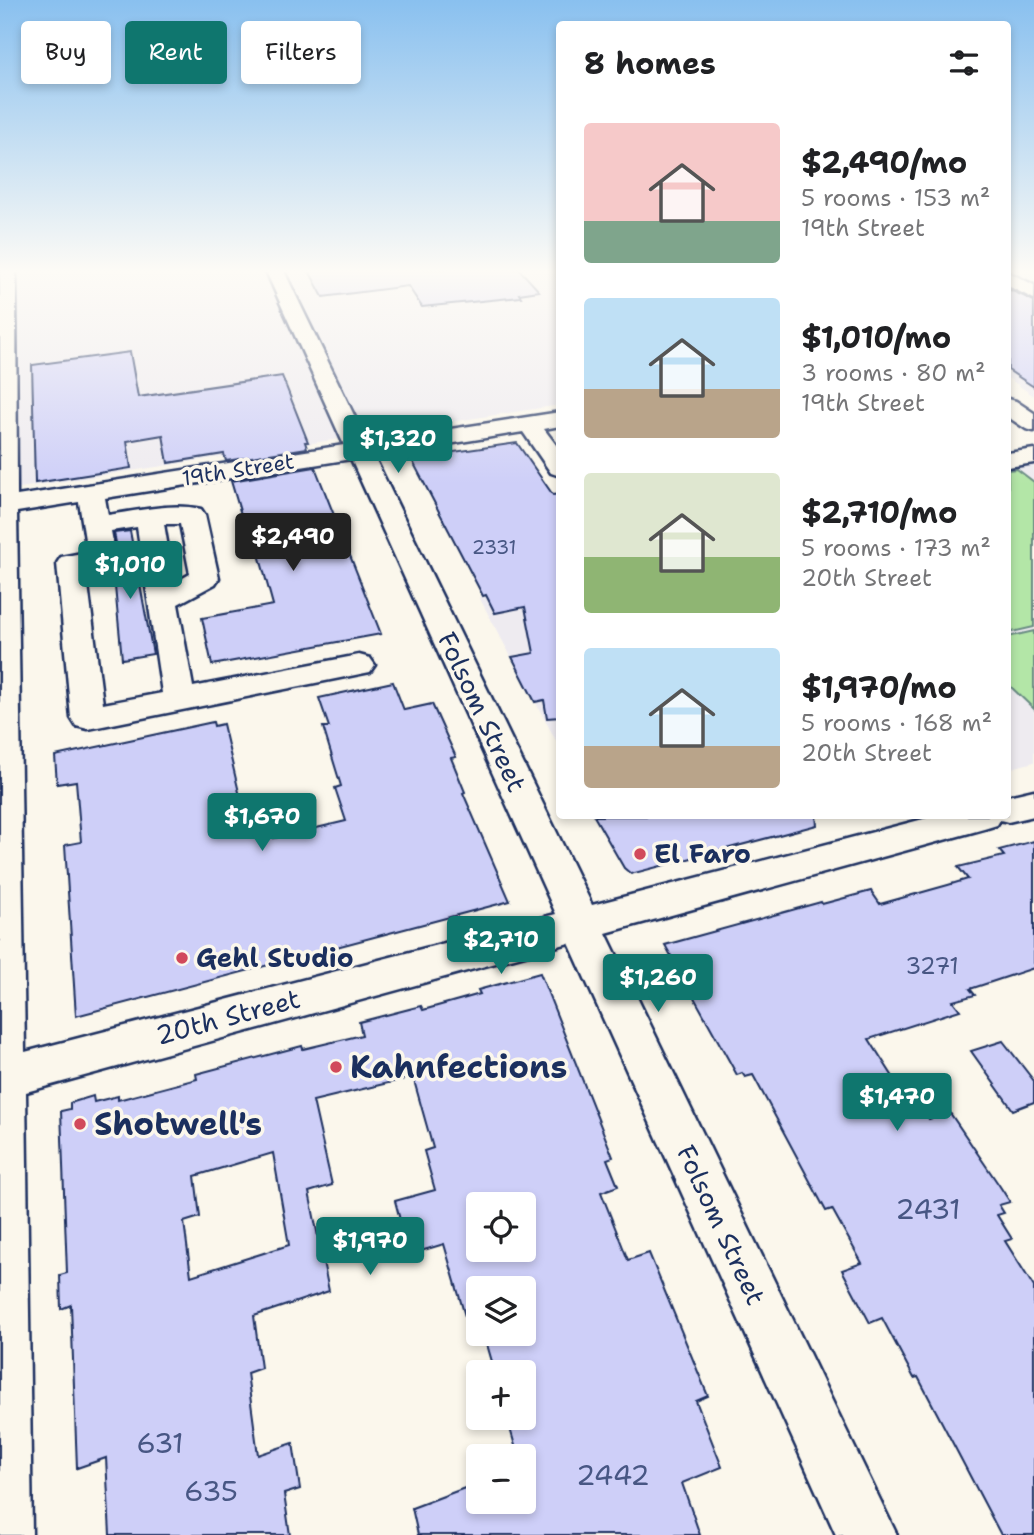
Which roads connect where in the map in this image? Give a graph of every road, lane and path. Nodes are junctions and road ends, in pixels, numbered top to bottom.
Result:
1 (3, 341) edge
2 (308, 341) edge
3 (1034, 401) edge
4 (1011, 405) edge
5 (1011, 408) edge
6 (556, 420) edge
7 (529, 424) junction
8 (1034, 424) edge
9 (361, 450) junction
10 (1034, 456) edge
11 (1011, 460) edge
12 (556, 462) edge
13 (91, 493) junction
14 (2, 507) edge
15 (149, 517) junction
16 (97, 525) junction
17 (163, 600) junction
18 (359, 664) dead end
19 (179, 700) junction
20 (1034, 803) edge
21 (1011, 808) edge
22 (973, 819) edge
23 (580, 924) junction
24 (1, 1079) edge
25 (2, 1535) edge
26 (867, 1535) edge

1 - 14 street
2 - 9 street, Folsom Street
3 - 4 street
5 - 8 street
6 - 7 street, 19th Street
7 - 9 street, 19th Street
7 - 12 street
9 - 13 street, 19th Street
9 - 23 street, Folsom Street
10 - 11 street
13 - 14 street, 19th Street
13 - 16 street
14 - 24 street
15 - 16 street
15 - 17 street
15 - 17 street
16 - 19 street
17 - 19 street
18 - 19 street
20 - 21 street
22 - 23 street, 20th Street
23 - 24 street, 20th Street
23 - 26 street, Folsom Street
24 - 25 street

